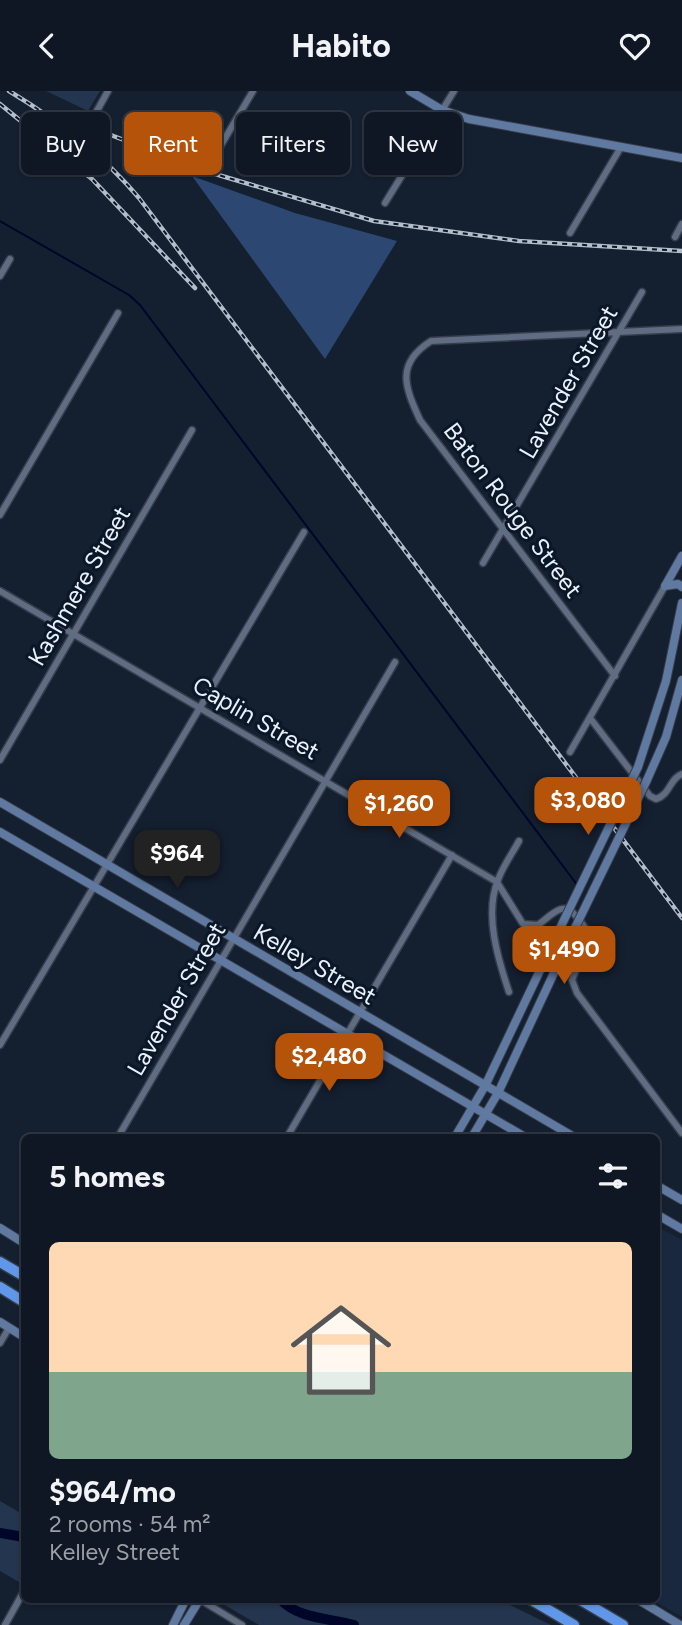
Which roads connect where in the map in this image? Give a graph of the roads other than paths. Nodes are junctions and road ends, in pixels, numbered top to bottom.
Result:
1 (108, 91) edge
2 (253, 91) edge
3 (410, 91) edge
4 (454, 91) edge
5 (442, 110) junction
6 (96, 112) edge
7 (222, 143) edge
8 (621, 147) junction
9 (682, 158) edge
10 (385, 203) dead end
11 (682, 225) edge
12 (570, 233) dead end
13 (675, 237) dead end
14 (10, 259) dead end
15 (0, 276) edge
16 (642, 292) dead end
17 (118, 313) dead end
18 (682, 329) edge
19 (619, 332) junction
20 (192, 430) dead end
21 (0, 515) edge
22 (504, 530) junction
23 (304, 532) dead end
24 (682, 556) edge
25 (483, 563) dead end
26 (665, 586) junction
27 (682, 587) edge
28 (0, 591) edge
29 (682, 603) edge
30 (74, 634) junction
31 (395, 663) dead end
32 (615, 676) junction
33 (682, 680) edge
34 (200, 708) junction
35 (590, 718) junction
36 (570, 752) dead end
37 (0, 761) edge
38 (682, 774) edge
39 (326, 781) junction
40 (0, 802) edge
41 (0, 832) edge
42 (519, 841) dead end
43 (452, 855) junction
44 (106, 866) junction
45 (497, 881) junction
46 (93, 887) junction
47 (233, 939) junction
48 (221, 960) junction
49 (509, 992) dead end
50 (360, 1012) junction
51 (347, 1035) junction
52 (0, 1045) edge
53 (485, 1086) junction
54 (498, 1093) junction
55 (473, 1108) junction
56 (486, 1114) junction
57 (682, 1132) edge
58 (120, 1134) edge
59 (289, 1134) edge
60 (458, 1134) edge
61 (474, 1134) edge
62 (520, 1134) edge
63 (569, 1134) edge
64 (660, 1187) edge
65 (682, 1200) edge
66 (660, 1216) edge
67 (0, 1228) edge
68 (682, 1229) edge
69 (21, 1241) edge
70 (0, 1262) edge
71 (21, 1275) edge
72 (1, 1288) edge
73 (21, 1302) edge
74 (0, 1322) edge
75 (9, 1328) junction
76 (21, 1335) edge
77 (0, 1343) edge
78 (21, 1596) edge
79 (185, 1603) edge
80 (198, 1603) edge
81 (205, 1603) edge
82 (529, 1603) edge
83 (537, 1603) edge
84 (586, 1603) edge
85 (590, 1603) edge
86 (643, 1603) edge
87 (609, 1617) junction
88 (569, 1622) edge
89 (5, 1625) edge
90 (173, 1625) edge
91 (184, 1625) edge
92 (242, 1625) edge
93 (623, 1625) edge
94 (680, 1625) edge

1 - 6 street
2 - 7 street
3 - 5 main road
4 - 5 street
5 - 8 main road
5 - 10 street
8 - 9 main road
8 - 12 street
11 - 13 street
14 - 15 street
16 - 19 street, Lavender Street
17 - 21 street
18 - 19 street
19 - 22 street, Lavender Street
19 - 22 street, Baton Rouge Street
20 - 30 street, Kashmere Street
22 - 25 street, Lavender Street
22 - 32 street, Baton Rouge Street
23 - 34 street
24 - 26 main road
26 - 27 main road
26 - 32 street
28 - 30 street, Caplin Street
29 - 53 main road, bridge
30 - 34 street, Caplin Street
30 - 37 street, Kashmere Street
31 - 39 street, Lavender Street
32 - 35 street
33 - 54 main road, bridge
34 - 39 street, Caplin Street
34 - 44 street
35 - 36 street
35 - 38 street
39 - 43 street, Caplin Street
39 - 47 street, Lavender Street
40 - 44 main road, Kelley Street
41 - 46 main road, Kelley Street
42 - 45 street
43 - 45 street, Caplin Street
43 - 50 street
44 - 46 street
44 - 47 main road, Kelley Street
45 - 49 street
45 - 57 street, Caplin Street
46 - 48 main road, Kelley Street
46 - 52 street
47 - 48 street, Lavender Street
47 - 50 main road, Kelley Street
48 - 51 main road, Kelley Street
48 - 58 street, Lavender Street
50 - 51 street
50 - 53 main road, Kelley Street
51 - 55 main road, Kelley Street
51 - 59 street
53 - 54 main road, Kelley Street
53 - 55 main road
54 - 56 main road
54 - 63 main road, Kelley Street
55 - 56 main road, Kelley Street
55 - 60 main road
56 - 61 main road
56 - 62 main road, Kelley Street
64 - 65 main road
66 - 68 main road
67 - 69 main road
70 - 71 highway
72 - 73 highway
74 - 75 main road
75 - 76 main road
75 - 77 street
78 - 89 street
79 - 90 main road
80 - 91 main road
81 - 92 street
82 - 88 highway
83 - 88 highway
84 - 87 highway
85 - 87 highway
86 - 94 main road
87 - 93 highway

